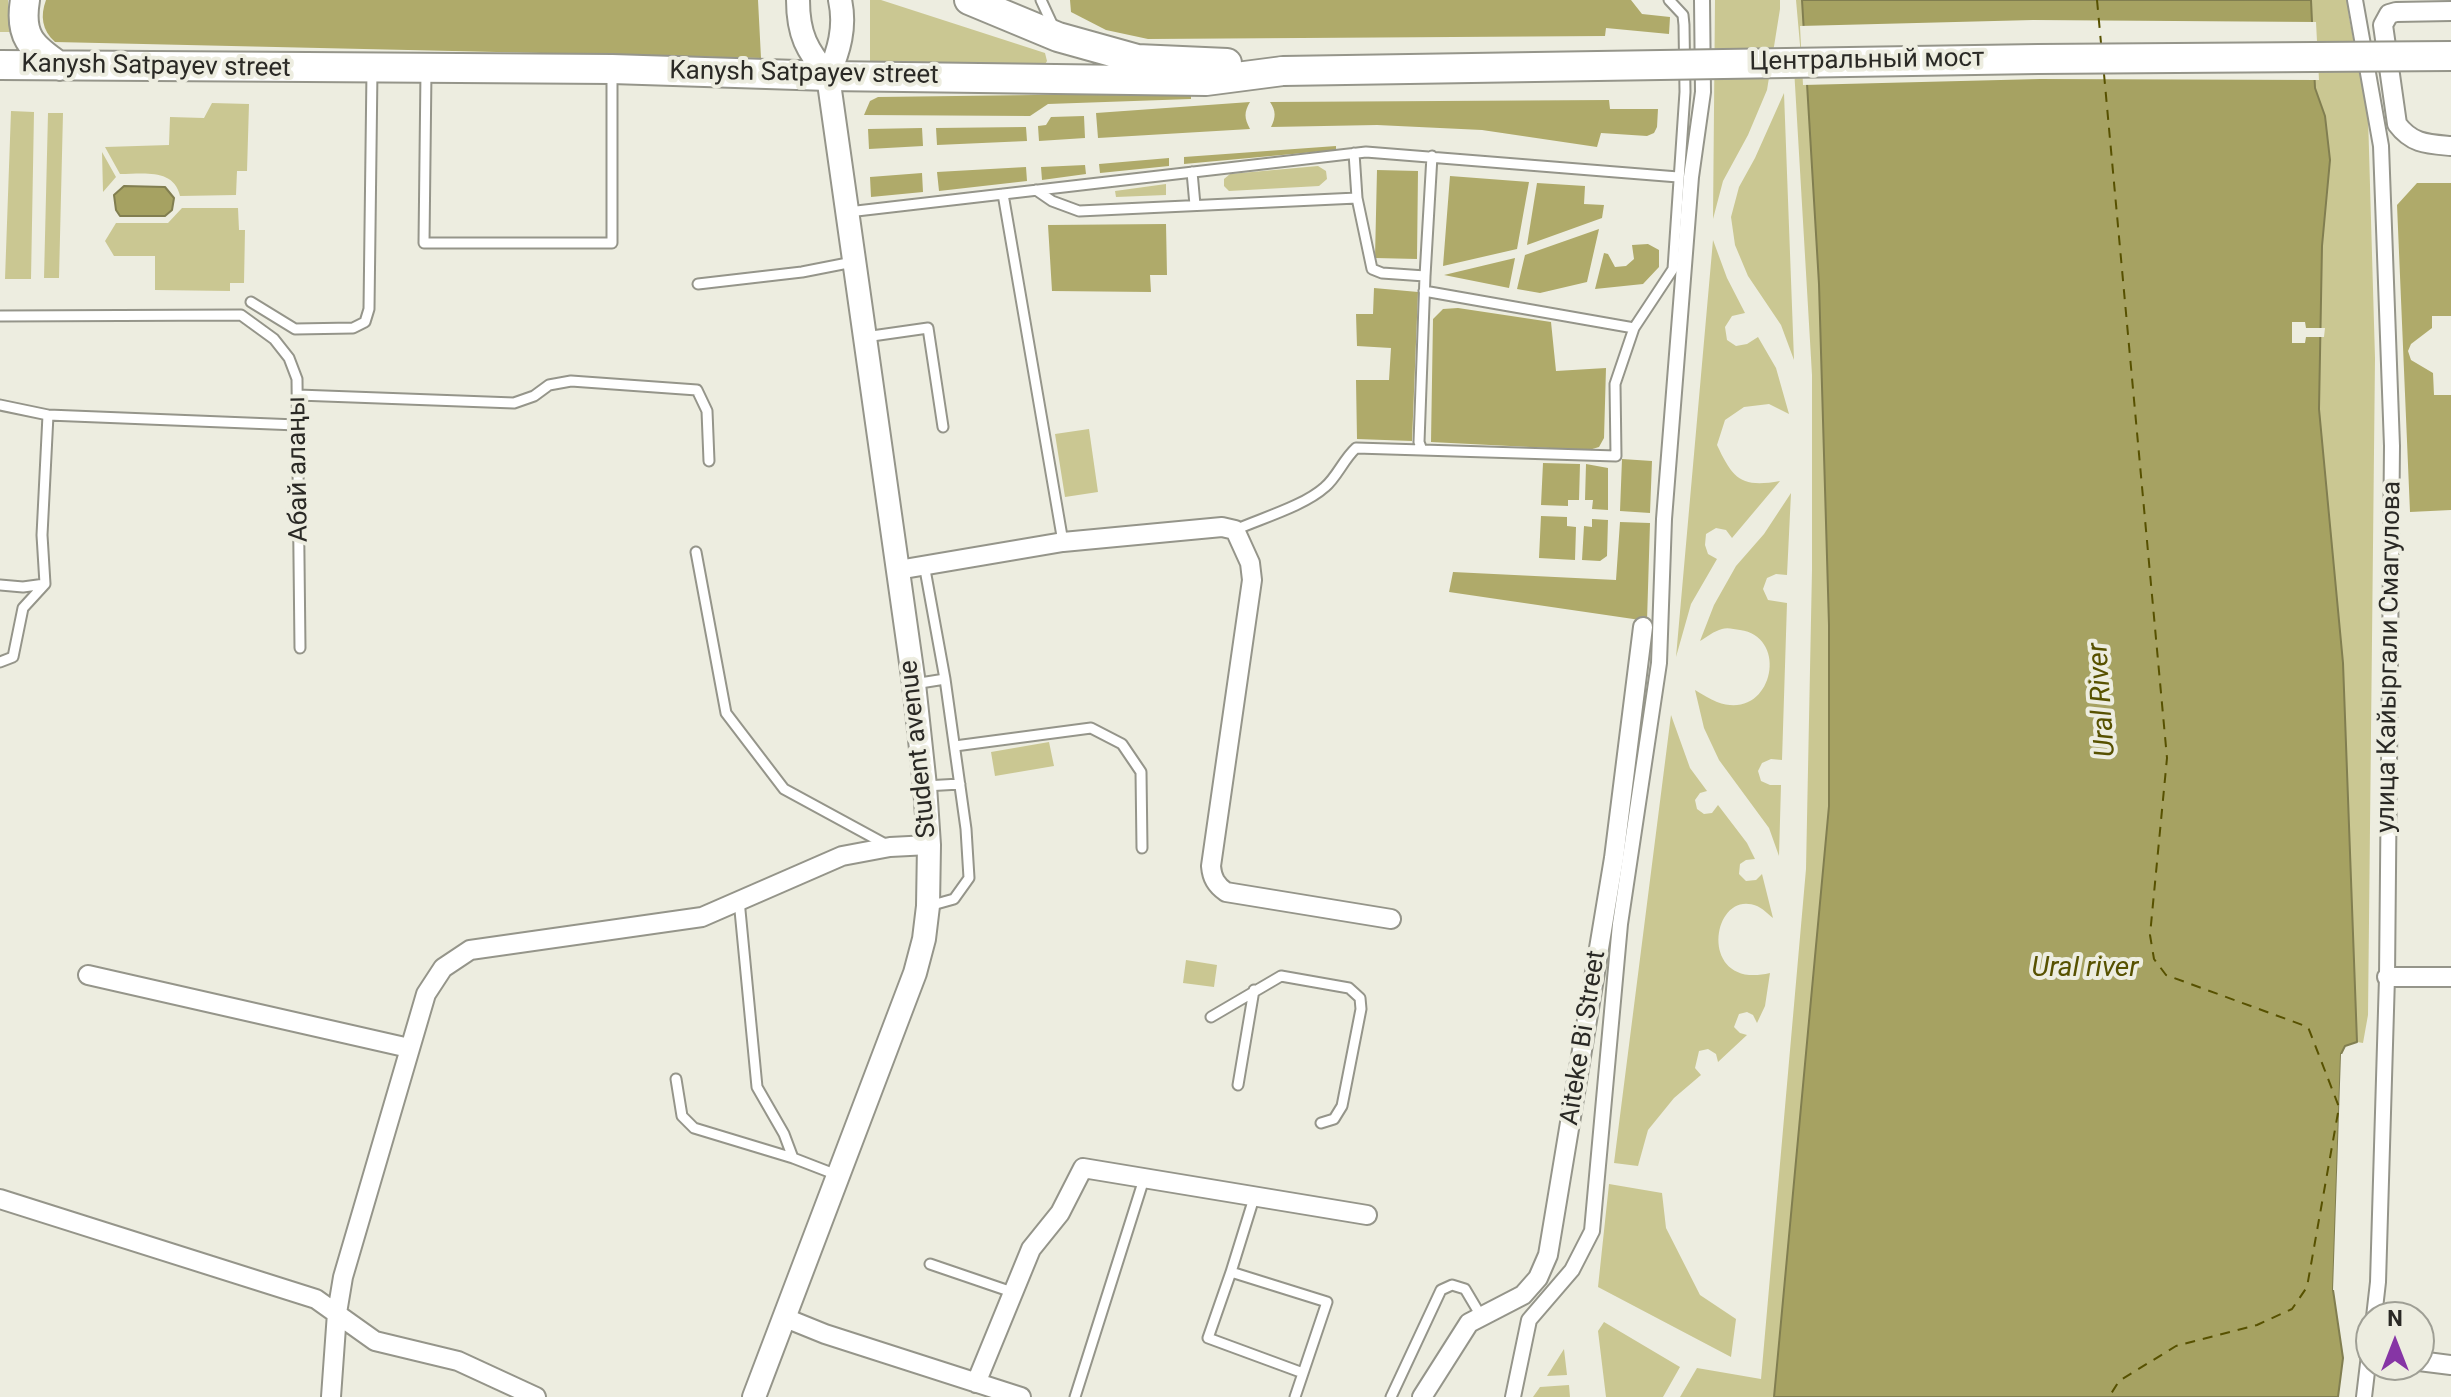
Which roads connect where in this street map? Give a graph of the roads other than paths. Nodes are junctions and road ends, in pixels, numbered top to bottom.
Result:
1 (25, 0) edge
2 (798, 0) edge
3 (840, 0) edge
4 (969, 0) edge
5 (1041, 0) edge
6 (1669, 0) edge
7 (1702, 0) edge
8 (2355, 0) edge
9 (2451, 11) edge
10 (1058, 37) junction
11 (2451, 56) edge
12 (0, 65) edge
13 (59, 66) junction
14 (372, 68) junction
15 (426, 68) junction
16 (612, 69) junction
17 (1283, 71) junction
18 (828, 76) junction
19 (2451, 146) edge
20 (1354, 153) junction
21 (1432, 156) junction
22 (1192, 172) junction
23 (1678, 177) junction
24 (1036, 190) junction
25 (1003, 194) junction
26 (1357, 198) junction
27 (1195, 205) junction
28 (848, 212) junction
29 (855, 262) junction
30 (1425, 276) junction
31 (698, 284) dead end
32 (1424, 291) junction
33 (251, 302) dead end
34 (0, 316) edge
35 (1634, 328) junction
36 (865, 337) junction
37 (298, 395) junction
38 (0, 405) edge
39 (48, 415) junction
40 (297, 425) junction
41 (943, 427) dead end
42 (1422, 450) junction
43 (709, 461) dead end
44 (1235, 530) junction
45 (1063, 542) junction
46 (696, 552) dead end
47 (924, 564) junction
48 (898, 570) junction
49 (45, 584) junction
50 (0, 585) edge
51 (1643, 627) dead end
52 (300, 648) dead end
53 (0, 662) edge
54 (945, 679) junction
55 (914, 684) junction
56 (955, 746) junction
57 (960, 784) junction
58 (925, 786) junction
59 (929, 845) junction
60 (890, 847) junction
61 (1142, 848) dead end
62 (739, 900) junction
63 (928, 906) junction
64 (1391, 919) dead end
65 (88, 975) dead end
66 (2387, 977) junction
67 (2451, 977) edge
68 (1254, 990) junction
69 (1211, 1017) dead end
70 (409, 1048) junction
71 (676, 1079) dead end
72 (1238, 1085) dead end
73 (1321, 1123) dead end
74 (793, 1158) junction
75 (837, 1175) junction
76 (1144, 1179) junction
77 (1254, 1198) junction
78 (0, 1199) edge
79 (1367, 1215) dead end
80 (930, 1264) dead end
81 (1231, 1272) junction
82 (1012, 1292) junction
83 (2376, 1301) edge
84 (337, 1313) junction
85 (1481, 1316) junction
86 (783, 1317) junction
87 (1303, 1373) junction
88 (976, 1383) junction
89 (331, 1397) edge
90 (536, 1397) edge
91 (754, 1397) edge
92 (1021, 1397) edge
93 (1075, 1397) edge
94 (1295, 1397) edge
95 (1391, 1397) edge
96 (1422, 1397) edge
97 (1513, 1397) edge

1 - 13 main road
2 - 18 street
3 - 18 street
4 - 10 main road
5 - 10 lane
6 - 23 lane
7 - 97 street
8 - 66 street, улица Кайыргали Смагулова
9 - 19 street
10 - 17 main road
11 - 17 main road, Центральный мост, bridge
12 - 13 main road, Kanysh Satpayev street
13 - 14 main road, Kanysh Satpayev street
14 - 15 main road, Kanysh Satpayev street
14 - 33 lane
15 - 16 main road, Kanysh Satpayev street
15 - 16 lane
16 - 18 main road, Kanysh Satpayev street
17 - 18 main road, Kanysh Satpayev street
18 - 28 street, Student avenue
20 - 21 lane
20 - 22 lane
20 - 26 lane
21 - 23 lane
21 - 30 lane
22 - 24 lane
22 - 27 lane
23 - 35 lane
24 - 25 lane
24 - 27 lane
25 - 28 lane
25 - 45 lane
26 - 27 lane
26 - 30 lane
28 - 29 street, Student avenue
29 - 31 lane
29 - 36 street, Student avenue
30 - 32 lane
32 - 35 lane
32 - 42 lane
34 - 37 lane, Абай алаңы
35 - 42 lane
36 - 41 lane
36 - 48 street, Student avenue
37 - 40 lane, Абай алаңы
37 - 43 lane
38 - 39 lane
39 - 40 lane
39 - 49 lane
40 - 52 lane, Абай алаңы
42 - 44 lane
44 - 45 street
44 - 64 street
45 - 47 street
46 - 60 lane
47 - 48 street
47 - 54 lane
48 - 55 street, Student avenue
49 - 50 lane
49 - 53 lane
51 - 85 street, Aiteke Bi Street
54 - 55 lane
54 - 56 lane
55 - 58 street, Student avenue
56 - 57 lane
56 - 61 lane
57 - 58 lane
57 - 63 lane
58 - 59 street, Student avenue
59 - 60 street
59 - 63 street, Student avenue
60 - 62 street
62 - 70 street
62 - 74 lane
63 - 75 street, Student avenue
65 - 70 street
66 - 67 street
66 - 83 street, улица Кайыргали Смагулова
68 - 69 lane
68 - 72 lane
68 - 73 lane
70 - 84 street
71 - 74 lane
74 - 75 lane
75 - 86 street, Student avenue
76 - 77 street
76 - 82 street
76 - 93 lane
77 - 79 street
77 - 81 lane
78 - 84 street
80 - 82 lane
81 - 87 lane
81 - 87 lane
82 - 88 street
84 - 89 street
84 - 90 street
85 - 95 lane
85 - 96 street, Aiteke Bi Street
86 - 88 street
86 - 91 street, Student avenue
87 - 94 lane
88 - 92 street

